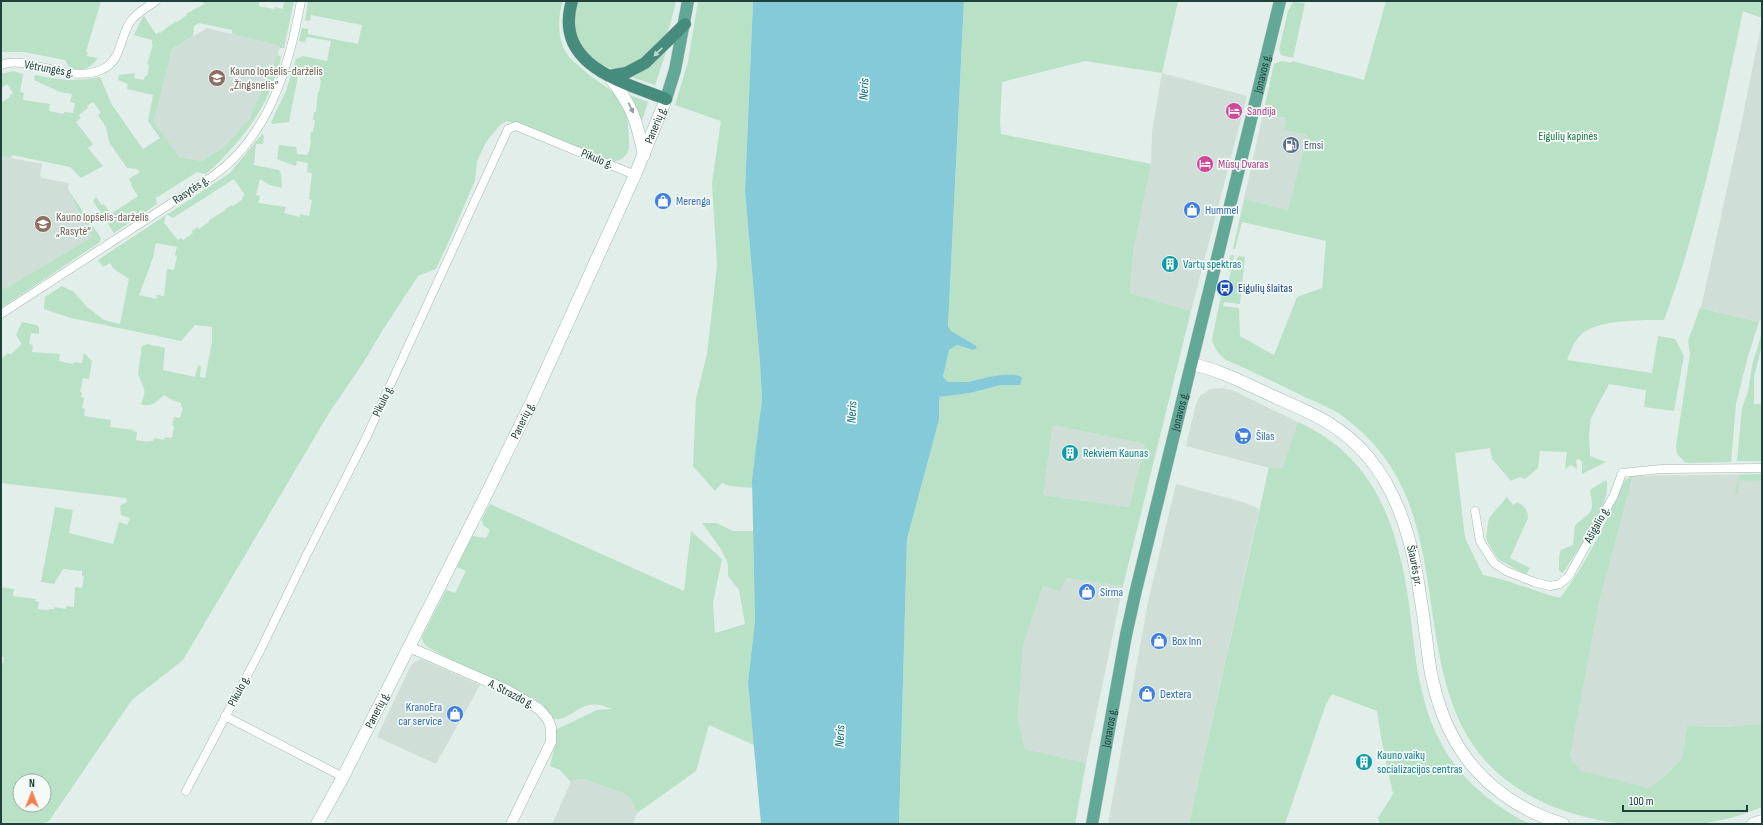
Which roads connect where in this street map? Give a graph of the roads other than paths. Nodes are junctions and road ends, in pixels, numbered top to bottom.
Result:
1 (156, 1) edge
2 (301, 1) edge
3 (572, 1) edge
4 (688, 1) edge
5 (1280, 1) edge
6 (685, 24) junction
7 (1, 65) edge
8 (609, 76) junction
9 (666, 99) junction
10 (644, 155) junction
11 (636, 175) junction
12 (1, 314) edge
13 (1192, 364) junction
14 (1762, 468) edge
15 (1475, 511) dead end
16 (409, 647) junction
17 (225, 716) junction
18 (343, 777) junction
19 (186, 791) dead end
20 (1762, 821) edge
21 (320, 823) edge
22 (511, 824) edge
23 (1092, 824) edge
24 (1563, 824) edge
25 (1753, 824) edge

1 - 7 street, Vėtrungės g.
2 - 12 street, Rasytės g.
3 - 8 highway
4 - 6 main road, Panerių g.
5 - 13 main road, Jonavos g.
6 -> 8 highway
6 - 9 main road, Panerių g.
8 - 9 highway
8 -> 10 main road
9 - 10 main road, Panerių g.
10 - 11 main road, Panerių g.
11 - 16 main road, Panerių g.
11 - 17 street, Pikulo g.
13 - 23 main road, Jonavos g.
13 - 24 main road, Šiaurės pr.
14 - 15 street, Ašigalio g.
16 - 18 main road, Panerių g.
16 - 22 street, A. Strazdo g.
17 - 18 street
17 - 19 street, Pikulo g.
18 - 21 main road, Panerių g.
20 - 25 main road

